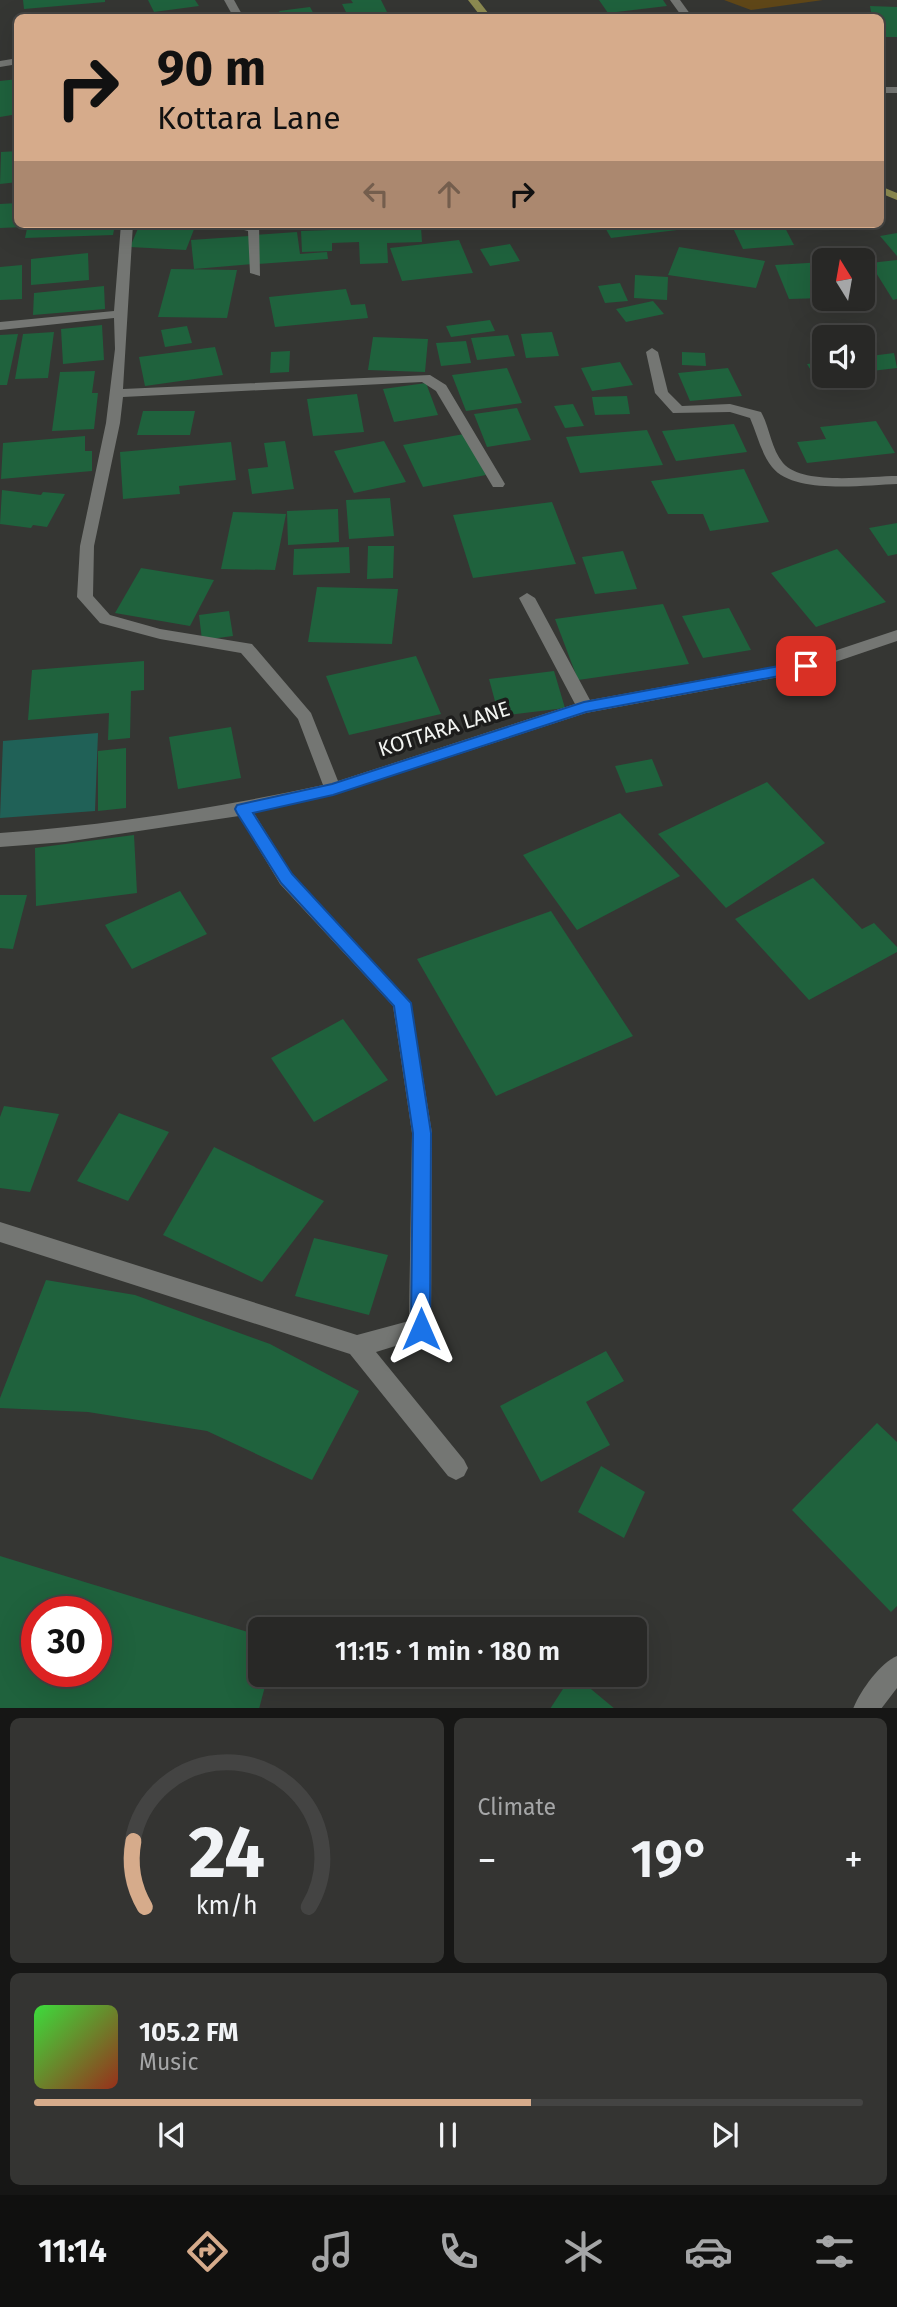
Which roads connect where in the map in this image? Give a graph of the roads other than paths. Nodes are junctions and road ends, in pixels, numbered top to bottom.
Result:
1 (473, 0) edge
2 (484, 14) edge
3 (127, 228) edge
4 (252, 228) edge
5 (256, 273) dead end
6 (120, 314) junction
7 (0, 326) edge
8 (652, 352) dead end
9 (115, 393) junction
10 (897, 480) edge
11 (498, 484) dead end
12 (527, 598) dead end
13 (897, 635) edge
14 (584, 707) junction
15 (333, 789) junction
16 (243, 809) junction
17 (0, 840) edge
18 (0, 1232) edge
19 (357, 1346) junction
20 (456, 1468) dead end
21 (897, 1668) edge
22 (866, 1708) edge

1 - 2 street
3 - 6 street
4 - 5 street
6 - 7 street
6 - 9 street
8 - 10 street
9 - 11 street
9 - 15 street
12 - 14 street
13 - 14 street, KOTTARA LANE
14 - 15 street, KOTTARA LANE
15 - 16 street, KOTTARA LANE
16 - 17 street, KOTTARA LANE
16 - 19 street
18 - 19 street
19 - 20 street
21 - 22 street

